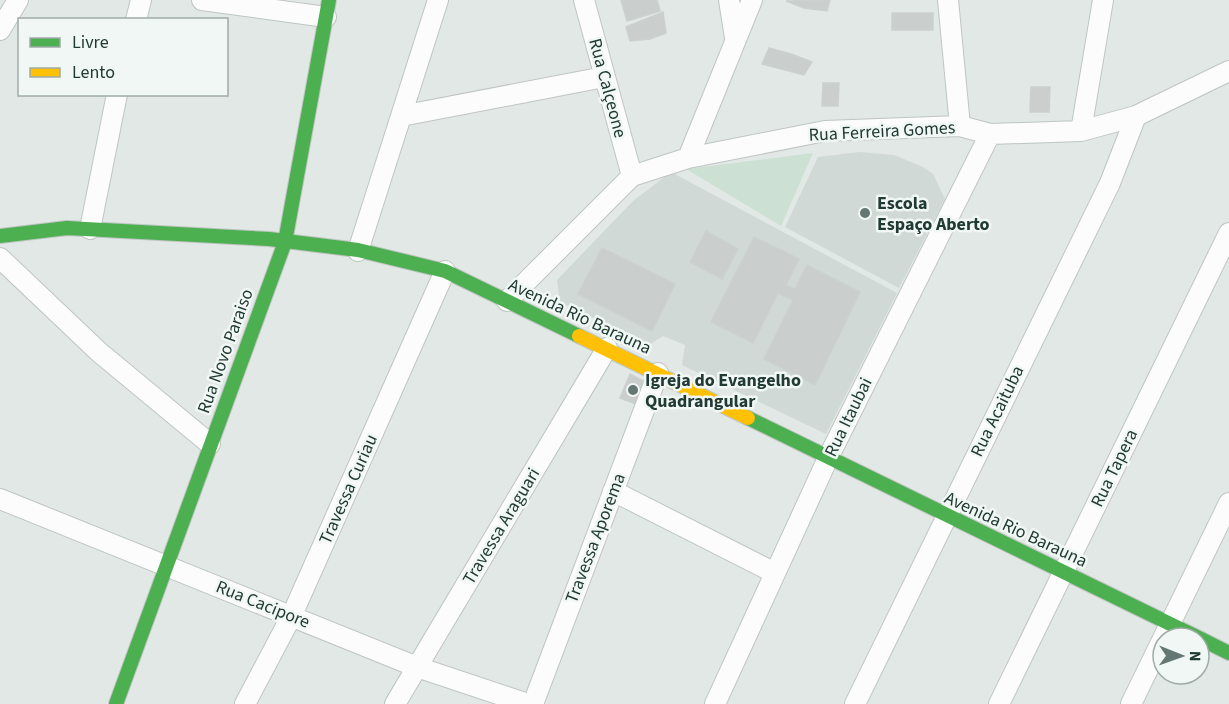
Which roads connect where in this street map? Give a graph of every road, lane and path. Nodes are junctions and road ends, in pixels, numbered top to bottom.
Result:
1 (18, 0) edge
2 (141, 0) edge
3 (202, 0) edge
4 (438, 0) edge
5 (584, 0) edge
6 (729, 0) edge
7 (752, 0) edge
8 (948, 0) edge
9 (1103, 0) edge
10 (327, 8) edge
11 (136, 18) edge
12 (0, 28) edge
13 (735, 38) junction
14 (1229, 71) edge
15 (604, 77) junction
16 (117, 96) edge
17 (401, 116) junction
18 (1136, 116) junction
19 (960, 126) junction
20 (1081, 131) junction
21 (990, 134) junction
22 (688, 158) junction
23 (632, 176) junction
24 (90, 229) junction
25 (1229, 233) edge
26 (0, 236) edge
27 (285, 242) junction
28 (358, 252) junction
29 (0, 258) edge
30 (445, 271) junction
31 (507, 301) junction
32 (607, 348) junction
33 (658, 373) junction
34 (210, 444) junction
35 (829, 456) junction
36 (613, 491) junction
37 (0, 499) edge
38 (1229, 503) edge
39 (945, 515) junction
40 (166, 565) junction
41 (1063, 571) junction
42 (774, 572) junction
43 (292, 615) junction
44 (1170, 624) junction
45 (1174, 626) edge
46 (1211, 644) edge
47 (1229, 653) edge
48 (417, 667) junction
49 (116, 704) edge
50 (245, 704) edge
51 (395, 704) edge
52 (528, 704) edge
53 (533, 704) edge
54 (715, 704) edge
55 (855, 704) edge
56 (999, 704) edge
57 (1131, 704) edge

1 - 12 street
2 - 11 street
3 - 10 street
4 - 17 street
5 - 15 street, Rua Calçeone
6 - 13 street
7 - 13 street
8 - 19 street
9 - 20 street
10 - 27 street, Rua Novo Paraiso
13 - 22 street
14 - 18 street, Rua Ferreira Gomes
15 - 17 street
15 - 23 street, Rua Calçeone
16 - 24 street
17 - 28 street
18 - 20 street, Rua Ferreira Gomes
18 - 39 street, Rua Acaituba
19 - 21 street, Rua Ferreira Gomes
19 - 22 street, Rua Ferreira Gomes
20 - 21 street, Rua Ferreira Gomes
21 - 35 street, Rua Itaubai
22 - 23 street, Rua Ferreira Gomes
23 - 31 street, Rua Ferreira Gomes
24 - 26 street, Avenida Rio Barauna
24 - 27 street, Avenida Rio Barauna
25 - 41 street, Rua Tapera
27 - 28 street, Avenida Rio Barauna
27 - 34 street, Rua Novo Paraiso
28 - 30 street, Avenida Rio Barauna
29 - 34 street
30 - 31 street, Avenida Rio Barauna
30 - 43 street, Travessa Curiau
31 - 32 street, Avenida Rio Barauna
32 - 33 street, Avenida Rio Barauna
32 - 48 street, Travessa Araguari
33 - 35 street, Avenida Rio Barauna
33 - 36 street, Travessa Aporema
34 - 40 street, Rua Novo Paraiso
35 - 39 street, Avenida Rio Barauna
35 - 42 street, Rua Itaubai
36 - 42 street
36 - 53 street, Travessa Aporema
37 - 40 street, Rua Cacipore
38 - 44 street
39 - 41 street, Avenida Rio Barauna
39 - 55 street, Rua Acaituba
40 - 43 street, Rua Cacipore
40 - 49 street, Rua Novo Paraiso
41 - 44 street, Avenida Rio Barauna
41 - 56 street, Rua Tapera
42 - 54 street, Rua Itaubai
43 - 48 street, Rua Cacipore
43 - 50 street, Travessa Curiau
44 - 45 street, Avenida Rio Barauna
44 - 57 street
46 - 47 street, Avenida Rio Barauna
48 - 51 street, Travessa Araguari
48 - 52 street, Rua Cacipore

